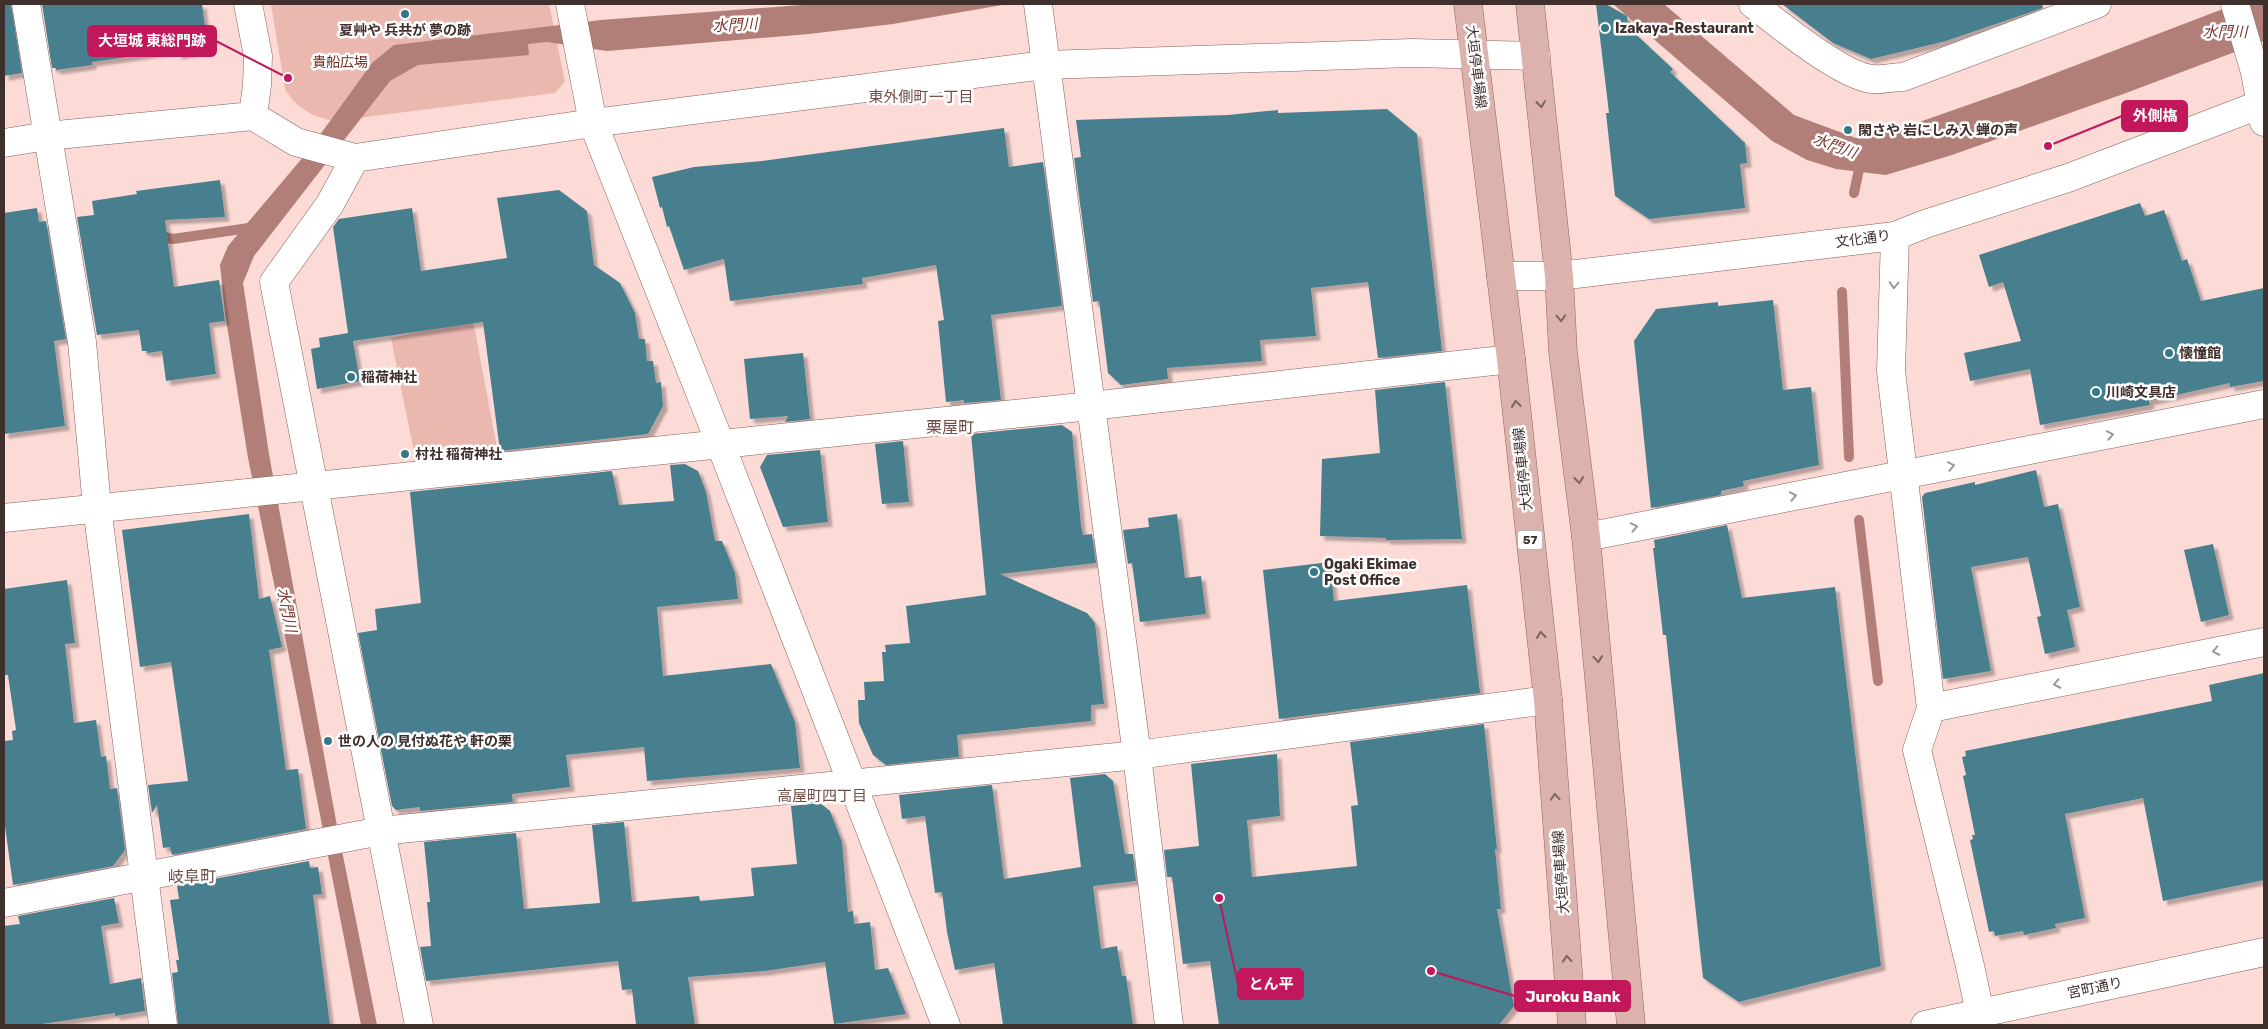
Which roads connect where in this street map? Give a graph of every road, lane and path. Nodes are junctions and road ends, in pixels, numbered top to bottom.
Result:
1 (26, 4) edge
2 (248, 4) edge
3 (570, 4) edge
4 (1468, 4) edge
5 (1530, 4) edge
6 (1753, 4) edge
7 (2097, 4) edge
8 (2235, 4) edge
9 (1039, 13) edge
10 (1475, 56) junction
11 (1536, 56) junction
12 (1045, 65) junction
13 (2263, 110) edge
14 (253, 116) junction
15 (593, 123) junction
16 (47, 136) junction
17 (4, 143) edge
18 (355, 158) junction
19 (1895, 236) junction
20 (1501, 276) junction
21 (1559, 276) junction
22 (1511, 359) junction
23 (2264, 404) edge
24 (1091, 406) junction
25 (720, 444) junction
26 (1903, 476) junction
27 (313, 486) junction
28 (97, 507) junction
29 (4, 518) edge
30 (1586, 537) junction
31 (2264, 642) edge
32 (1548, 700) junction
33 (1931, 708) junction
34 (1137, 755) junction
35 (850, 783) junction
36 (381, 831) junction
37 (143, 877) junction
38 (4, 903) edge
39 (2264, 952) edge
40 (1980, 1013) junction
41 (163, 1025) edge
42 (419, 1025) edge
43 (946, 1025) edge
44 (1169, 1025) edge
45 (1572, 1025) edge
46 (1631, 1025) edge
47 (1925, 1025) edge

1 - 16 street
2 - 14 street
3 - 15 street
4 - 10 main road, 大垣停車場線 / 57
5 - 11 main road
6 - 7 street
8 - 13 street
9 - 12 street
10 - 11 street
10 - 12 street
10 - 20 main road, 大垣停車場線 / 57
11 -> 21 main road
12 - 15 street
12 - 24 street
13 - 19 street, 文化通り
14 - 16 street
14 - 18 street
15 - 18 street
15 - 25 street
16 - 17 street
16 - 28 street
18 - 27 street
19 - 21 street, 文化通り
19 -> 26 street
20 - 21 street, 文化通り
20 - 22 main road, 大垣停車場線 / 57
21 -> 30 main road
22 - 24 street
32 -> 22 main road, 大垣停車場線 / 57
26 -> 23 street
24 - 25 street
24 - 34 street
25 - 27 street
25 - 35 street
30 -> 26 street
26 - 33 street
27 - 28 street
27 - 36 street
28 - 29 street
28 - 37 street
30 -> 46 main road
31 -> 33 street
32 - 34 street
45 -> 32 main road, 大垣停車場線 / 57
33 - 40 street
34 - 35 street
34 - 44 street
35 - 36 street
35 - 43 street
36 - 37 street
36 - 42 street
37 - 38 street
37 - 41 street
39 - 40 street, 宮町通り
40 - 47 street, 宮町通り

